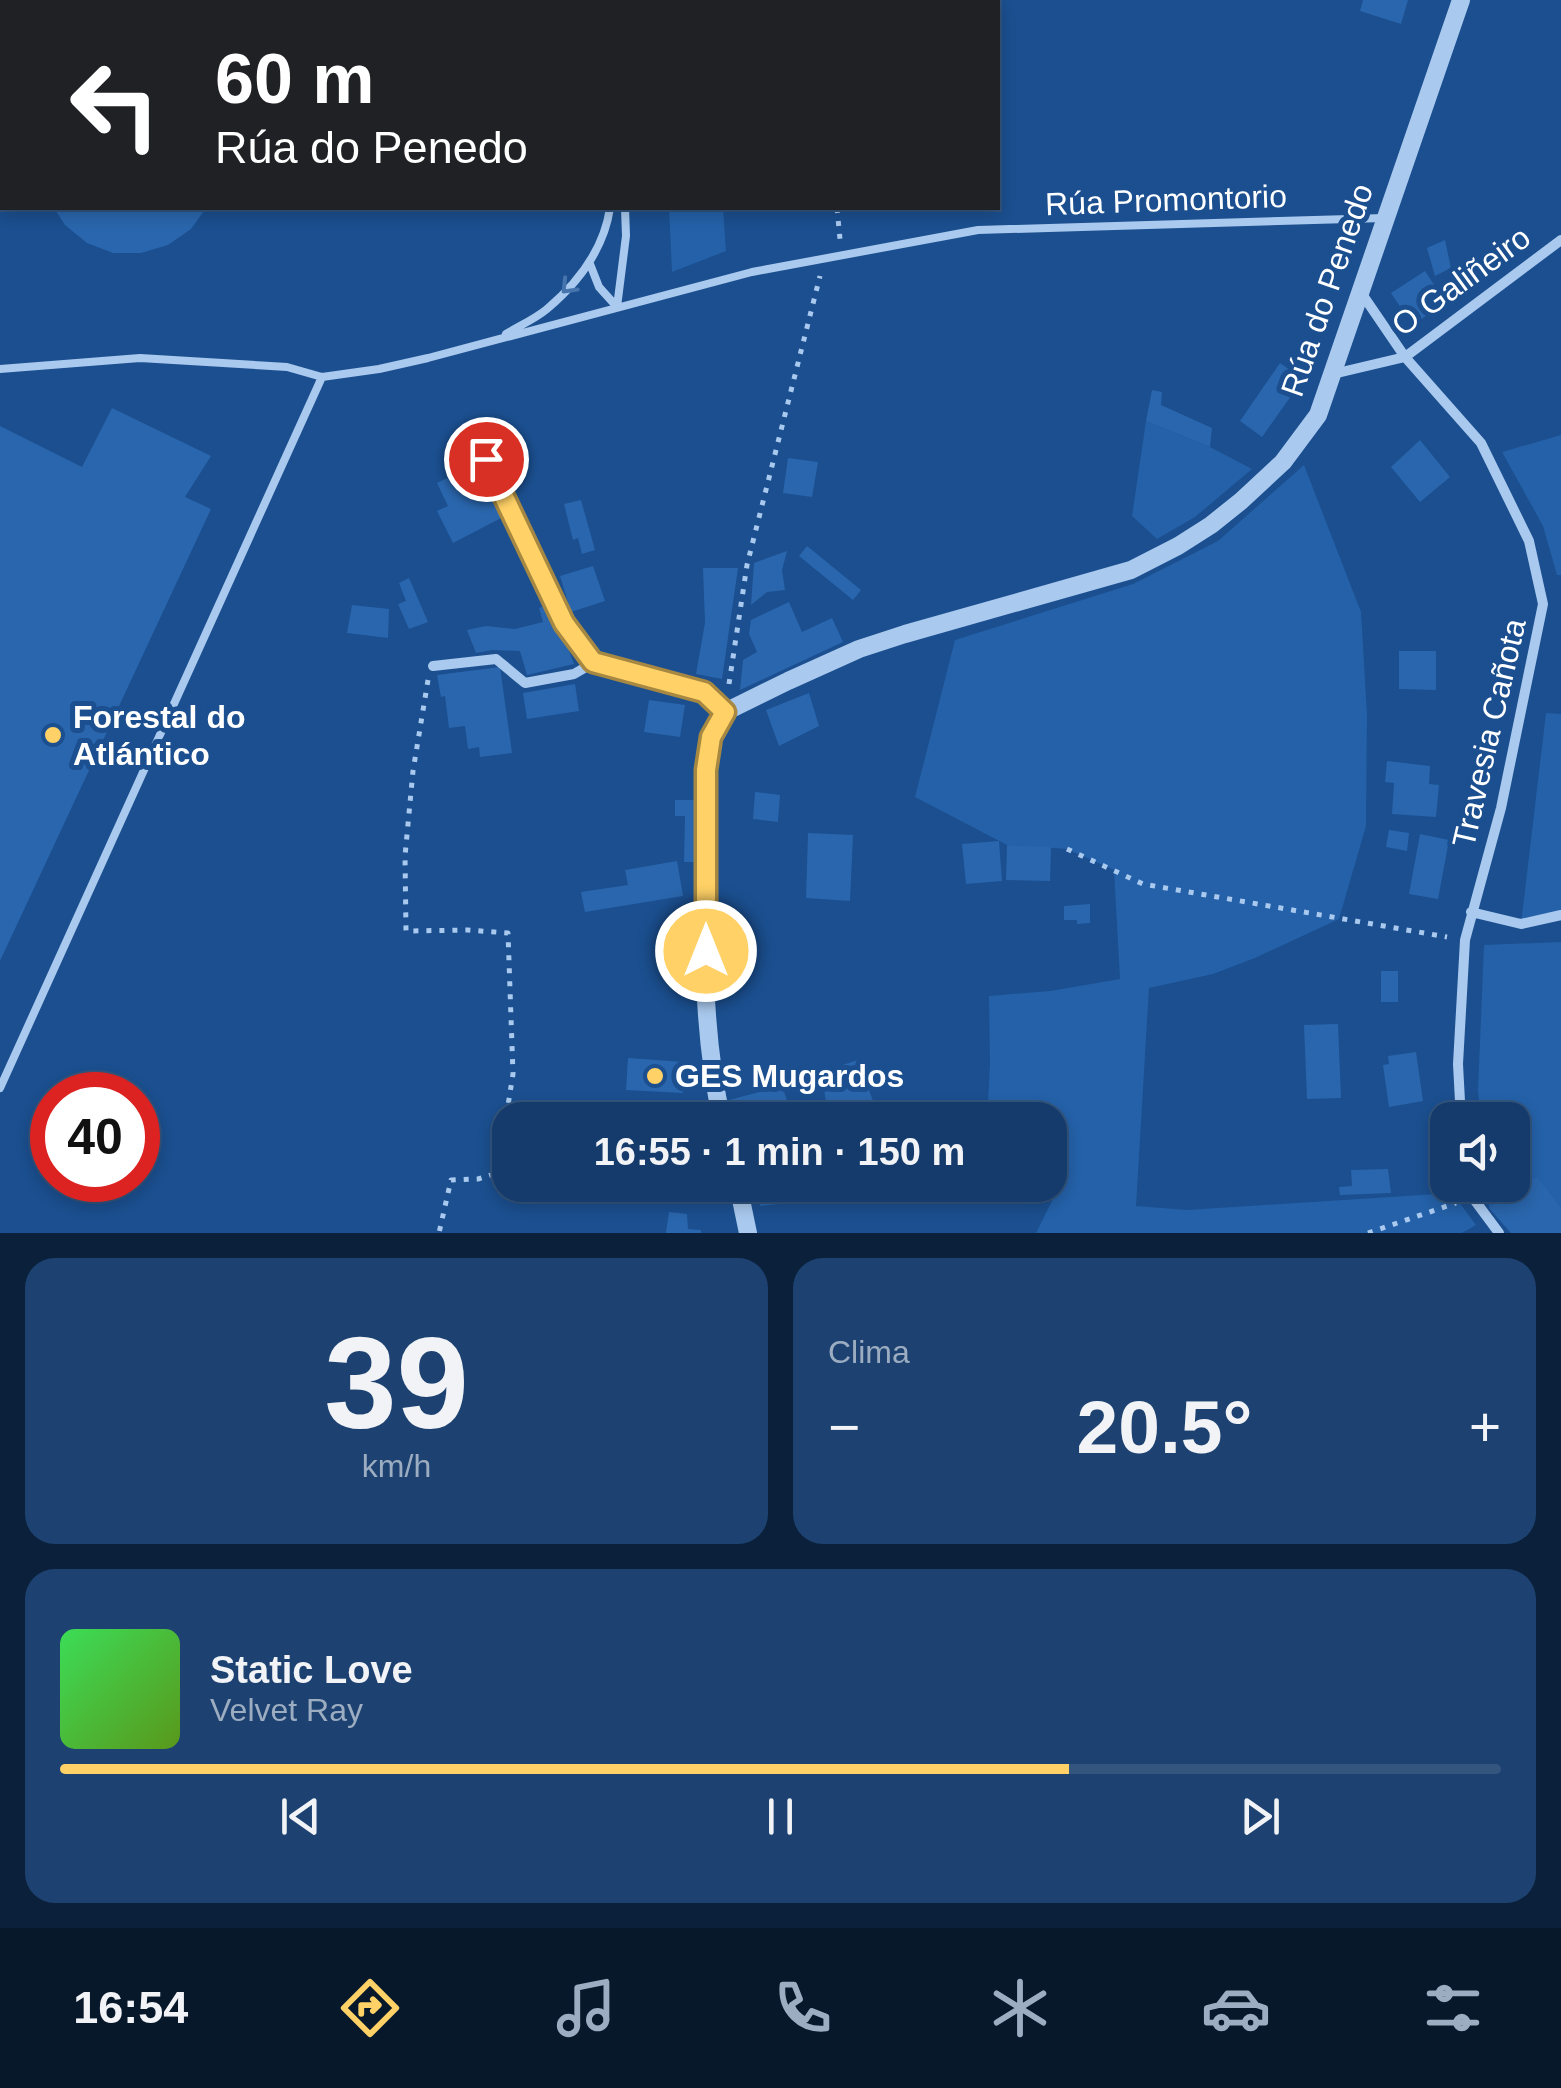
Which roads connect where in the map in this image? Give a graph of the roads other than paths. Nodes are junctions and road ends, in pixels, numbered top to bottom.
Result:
1 (1461, 0) edge
2 (610, 210) edge
3 (624, 210) edge
4 (1384, 218) junction
5 (1561, 240) edge
6 (590, 264) junction
7 (1360, 290) junction
8 (617, 308) junction
9 (495, 340) junction
10 (1405, 357) junction
11 (0, 369) edge
12 (1331, 375) junction
13 (322, 377) junction
14 (486, 459) dead end
15 (593, 662) junction
16 (433, 666) road end
17 (725, 712) junction
18 (1471, 912) junction
19 (1561, 915) edge
20 (0, 1088) edge
21 (718, 1102) edge
22 (1460, 1102) edge
23 (742, 1202) edge
24 (1476, 1202) edge
25 (748, 1233) edge
26 (1499, 1233) edge

1 - 4 street, Rúa do Penedo
2 - 6 lane
3 - 8 lane
4 - 7 street, Rúa do Penedo
4 - 8 lane, Rúa Promontorio
5 - 10 street, O Galiñeiro
6 - 8 lane
6 -> 9 lane
7 - 10 street, Travesia Cañota
7 - 12 street, Rúa do Penedo
8 - 9 lane, Rúa Promontorio
9 - 13 lane, Rúa Promontorio
10 - 12 street, O Galiñeiro
10 - 18 street, Travesia Cañota
11 - 13 lane
12 - 17 street, Rúa do Penedo
13 - 20 lane
14 - 15 street
15 - 16 street
15 - 17 street
17 - 21 street
18 - 19 street
18 - 22 street, Travesia Cañota
23 - 25 street
24 - 26 street

